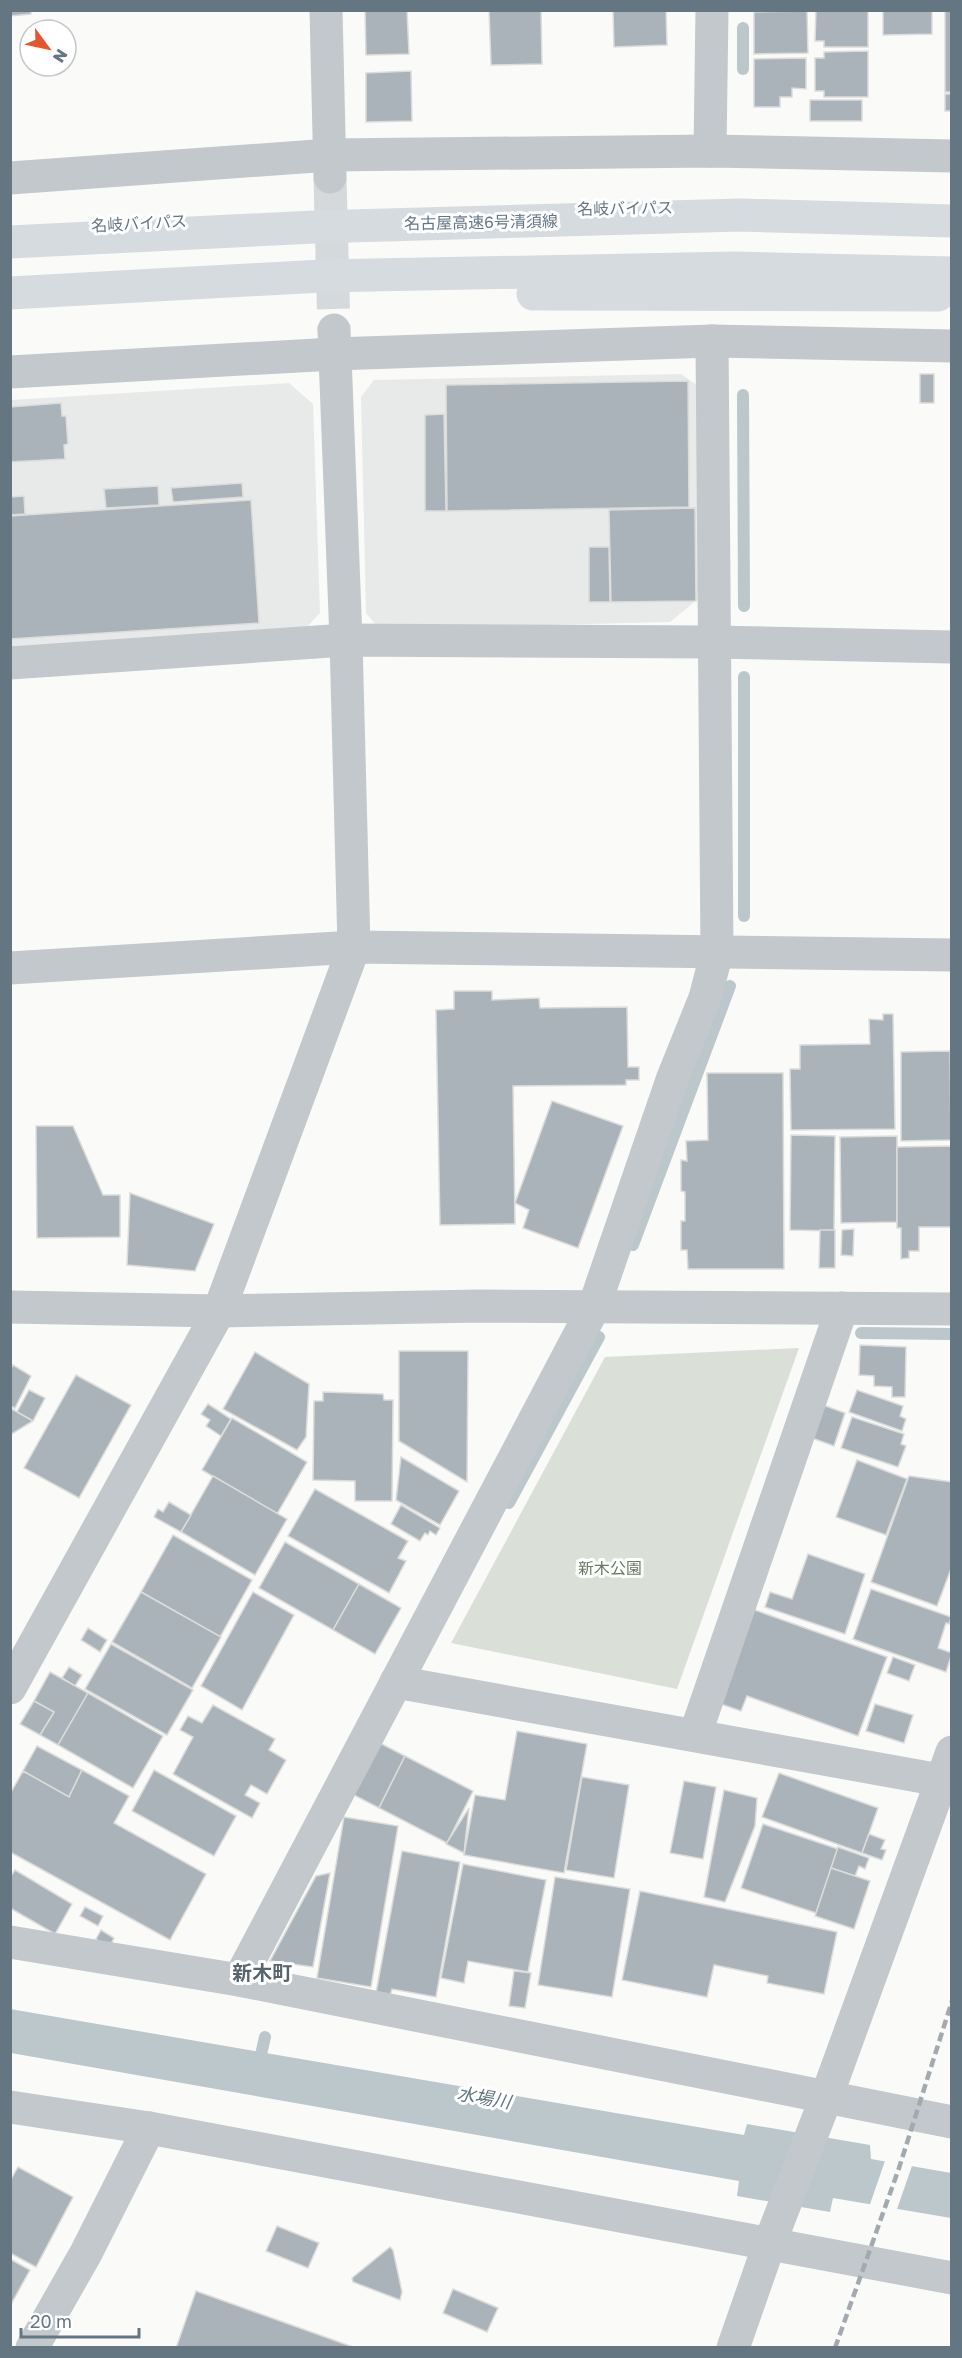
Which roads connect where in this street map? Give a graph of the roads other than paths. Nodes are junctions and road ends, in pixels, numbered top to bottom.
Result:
1 (326, 10) edge
2 (712, 10) edge
3 (710, 151) junction
4 (951, 156) edge
5 (330, 166) junction
6 (10, 178) edge
7 (951, 208) edge
8 (951, 221) edge
9 (10, 230) edge
10 (10, 242) edge
11 (951, 273) edge
12 (10, 293) edge
13 (951, 295) edge
14 (10, 313) edge
15 (712, 341) junction
16 (334, 342) junction
17 (951, 346) edge
18 (10, 372) edge
19 (346, 640) junction
20 (713, 642) junction
21 (951, 647) edge
22 (10, 663) edge
23 (354, 948) junction
24 (717, 952) junction
25 (951, 955) edge
26 (10, 968) edge
27 (10, 1307) edge
28 (594, 1307) junction
29 (842, 1308) junction
30 (951, 1309) edge
31 (219, 1311) junction
32 (396, 1682) junction
33 (10, 1688) edge
34 (695, 1735) junction
35 (946, 1766) edge
36 (10, 1942) edge
37 (239, 1980) junction
38 (10, 2107) edge
39 (823, 2109) junction
40 (951, 2122) edge
41 (149, 2128) junction
42 (773, 2234) junction
43 (951, 2278) edge
44 (32, 2348) edge
45 (733, 2348) edge

1 - 5 street
2 - 3 street
3 - 4 street
3 - 5 street
5 - 6 street
7 - 9 highway, 名岐バイパス
8 - 10 highway, 名古屋高速6号清須線
11 - 12 highway
13 - 14 highway
15 - 16 street
15 - 17 street
15 - 20 street
16 - 18 street
16 - 19 street
19 - 20 street
19 - 22 street
19 - 23 street
20 - 21 street
20 - 24 street
23 - 24 street
23 - 26 street
23 - 31 street
24 - 25 street
24 - 28 street
27 - 31 street
28 - 29 street
28 - 31 street
28 - 32 street
29 - 30 street
29 - 34 street
31 - 33 street
32 - 34 street
32 - 37 street
34 - 35 street
35 - 39 street
36 - 37 street
37 - 39 street
38 - 41 street
39 - 40 street
39 - 42 street
41 - 42 street
41 - 44 street
42 - 43 street
42 - 45 street

